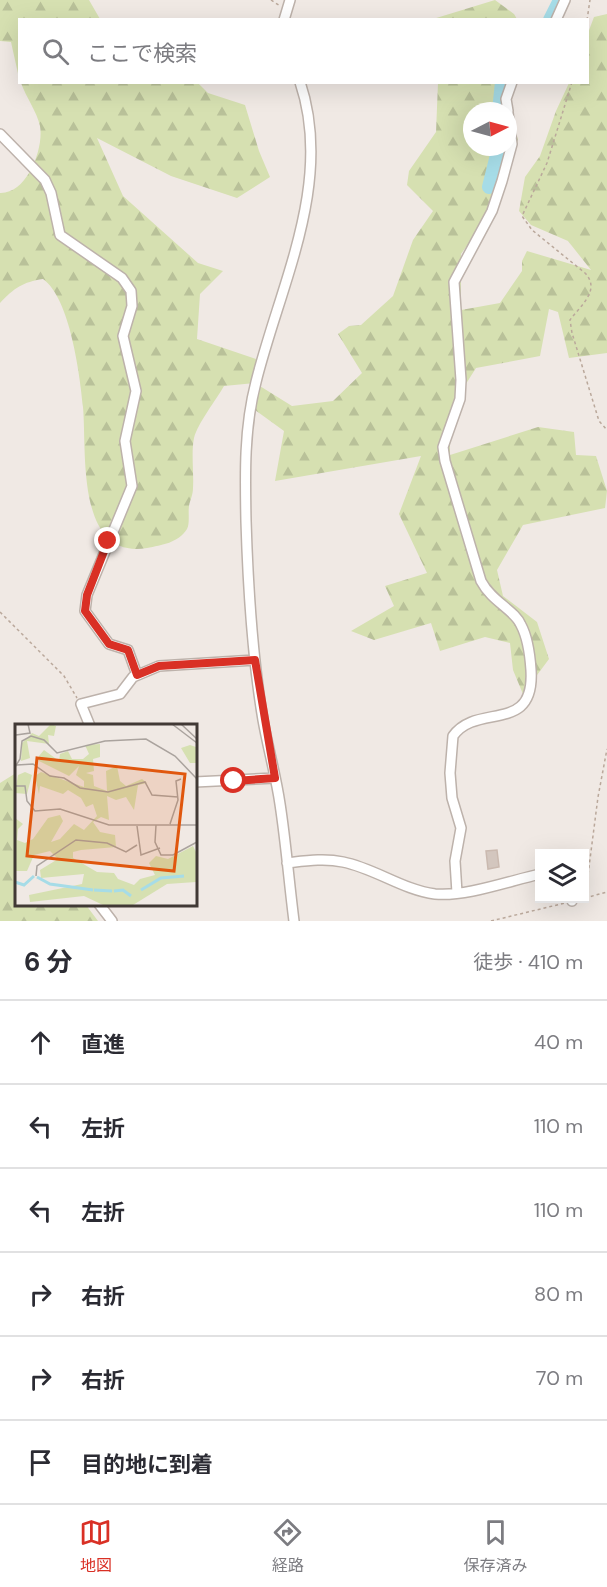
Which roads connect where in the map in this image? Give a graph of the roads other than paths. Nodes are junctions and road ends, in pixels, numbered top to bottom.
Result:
1 (565, 0) edge
2 (557, 18) edge
3 (300, 84) edge
4 (511, 84) edge
5 (506, 102) edge
6 (0, 134) edge
7 (509, 156) edge
8 (255, 660) junction
9 (137, 675) junction
10 (89, 724) edge
11 (275, 778) junction
12 (196, 782) edge
13 (287, 863) junction
14 (535, 875) edge
15 (457, 893) junction
16 (101, 906) edge
17 (112, 921) edge
18 (294, 921) edge

1 - 2 street
3 - 8 street
4 - 5 street
6 - 9 street
7 - 15 street
8 - 9 street
8 - 11 street
9 - 10 street
11 - 12 street
11 - 13 street
13 - 15 street
13 - 18 street
14 - 15 street
16 - 17 street

